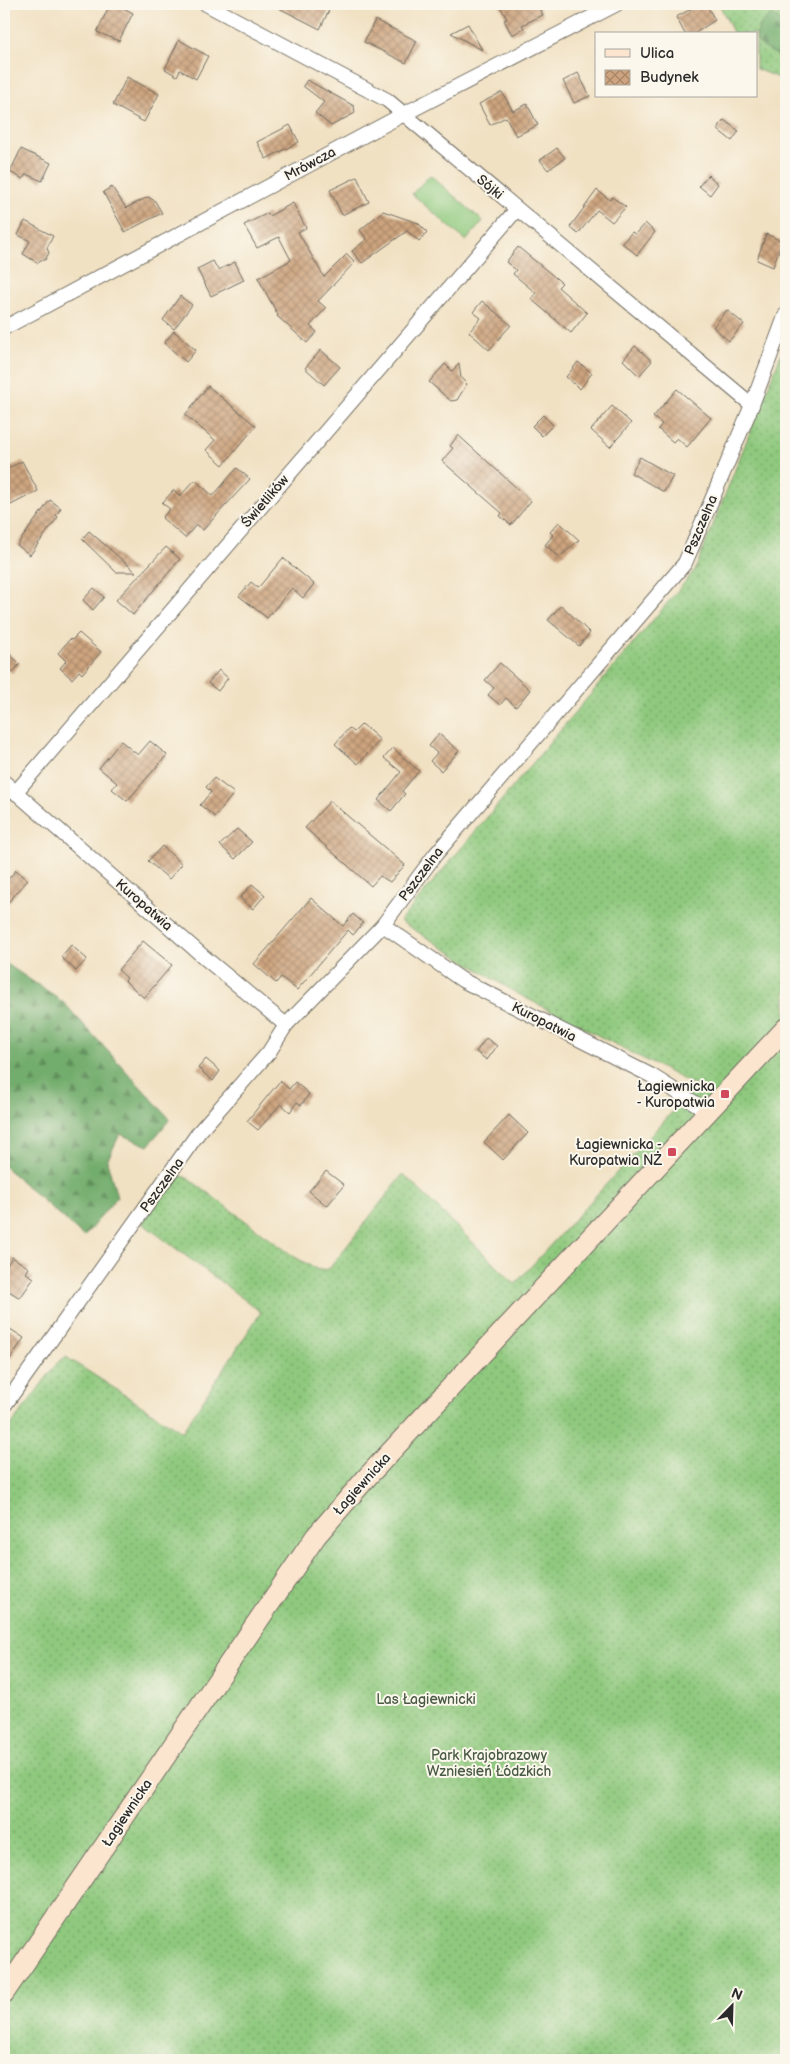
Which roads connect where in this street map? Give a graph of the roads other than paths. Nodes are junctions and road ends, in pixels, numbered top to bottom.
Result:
1 (206, 4) edge
2 (617, 4) edge
3 (404, 114) junction
4 (517, 210) junction
5 (786, 314) edge
6 (4, 328) edge
7 (752, 405) junction
8 (4, 782) edge
9 (15, 793) junction
10 (383, 925) junction
11 (286, 1026) junction
12 (786, 1028) edge
13 (709, 1112) junction
14 (4, 1406) edge
15 (4, 1993) edge

1 - 3 street, Sójki
2 - 3 street, Mrówcza
3 - 4 street, Sójki
3 - 6 street, Mrówcza
4 - 7 street, Sójki
4 - 9 street, Świetlików
5 - 7 street, Pszczelna
7 - 10 street, Pszczelna
8 - 9 street, Kuropatwia
9 - 11 street, Kuropatwia
10 - 11 street, Pszczelna
10 - 13 street, Kuropatwia
11 - 14 street, Pszczelna
12 - 13 street, Łagiewnicka
13 - 15 street, Łagiewnicka

